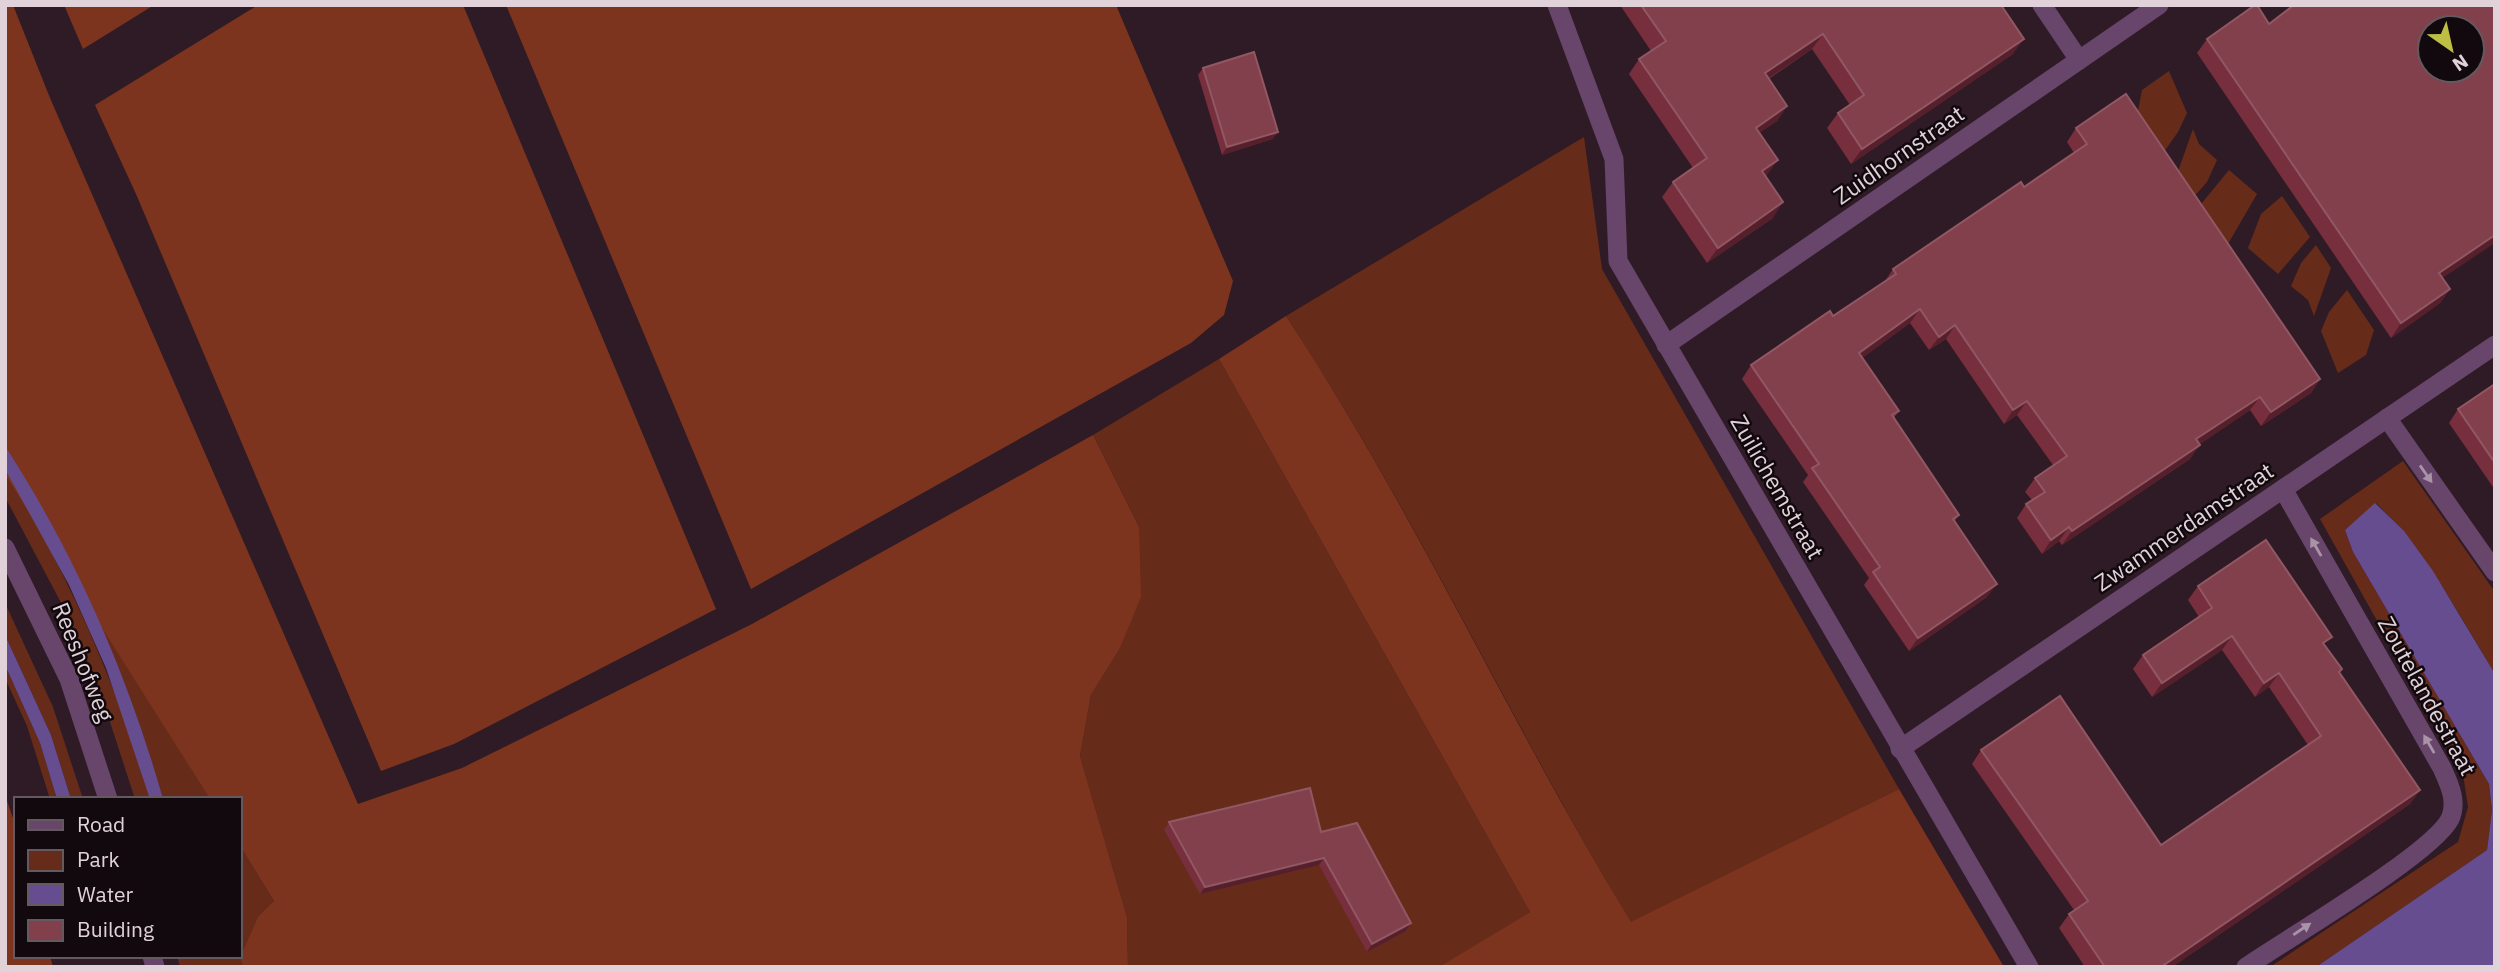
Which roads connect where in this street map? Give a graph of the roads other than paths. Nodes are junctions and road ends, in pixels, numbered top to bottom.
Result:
1 (1557, 5) edge
2 (2042, 5) edge
3 (2159, 5) edge
4 (2079, 60) junction
5 (1666, 345) junction
6 (2495, 345) edge
7 (2387, 418) junction
8 (2283, 489) junction
9 (5, 548) edge
10 (2495, 572) edge
11 (1900, 749) junction
12 (107, 797) edge
13 (2029, 967) edge
14 (2246, 967) edge

1 - 5 street, Zuilichemstraat
2 - 4 street
3 - 4 street, Zuidhornstraat
4 - 5 street, Zuidhornstraat
5 - 11 street, Zuilichemstraat
6 - 7 street, Zwammerdamstraat
7 - 8 street, Zwammerdamstraat
7 -> 10 street
8 - 11 street, Zwammerdamstraat
14 -> 8 street, Zoutelandestraat
9 - 12 street, Reeshofweg
11 - 13 street, Zuilichemstraat

